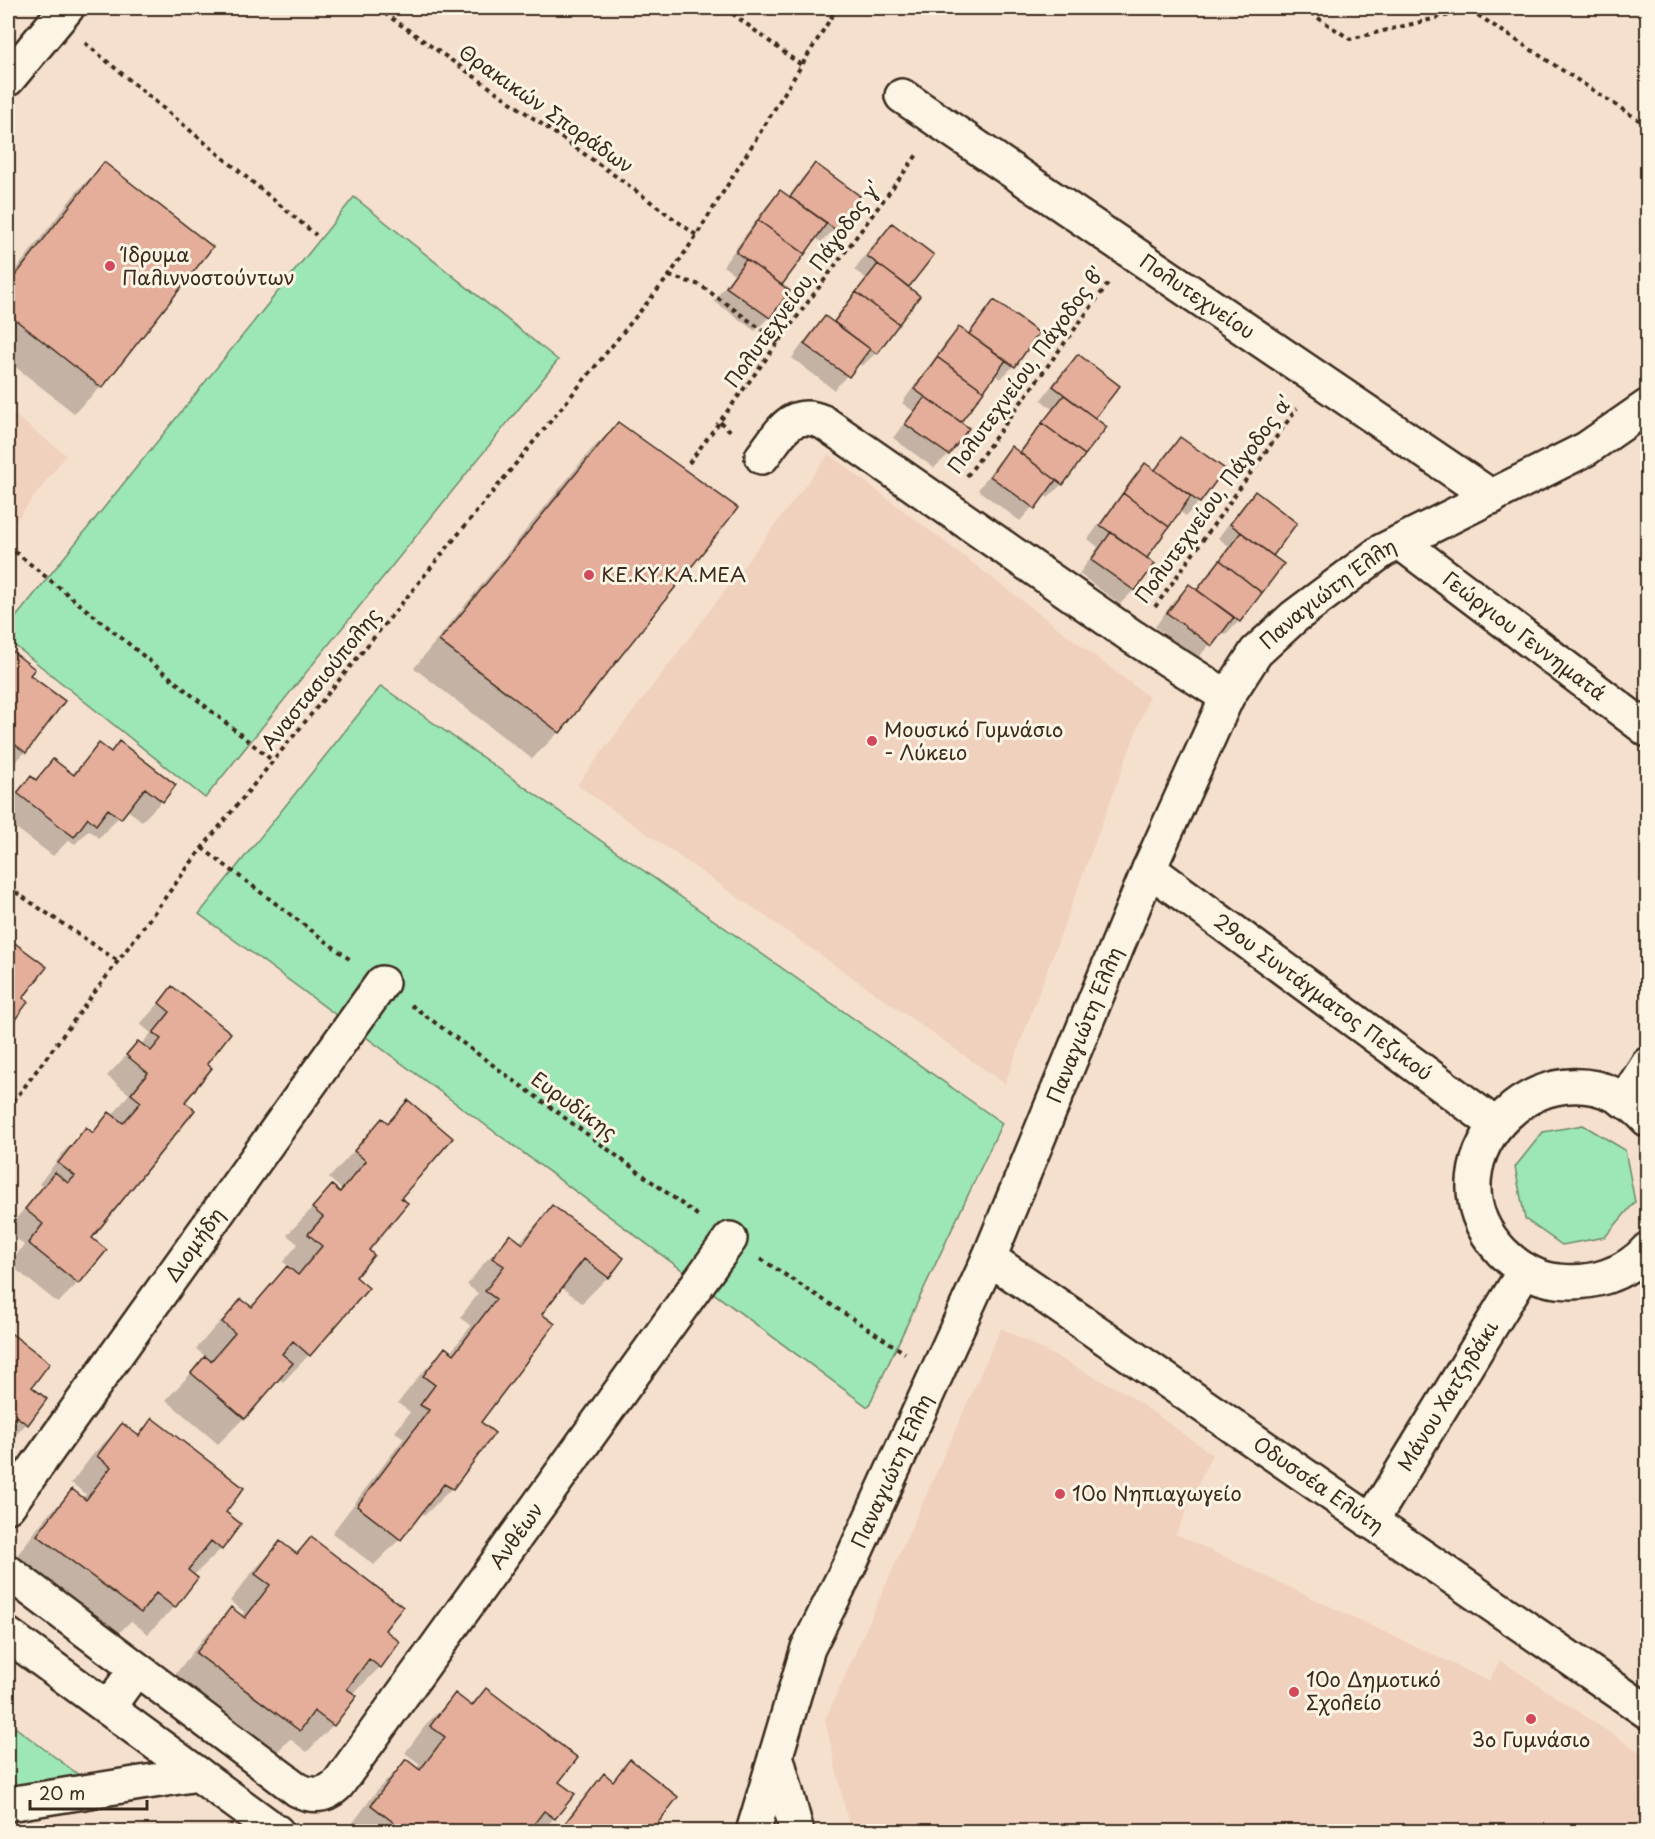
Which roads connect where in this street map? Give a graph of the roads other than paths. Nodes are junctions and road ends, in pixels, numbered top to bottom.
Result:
1 (62, 13) edge
2 (8, 79) edge
3 (902, 96) dead end
4 (1647, 406) edge
5 (762, 457) dead end
6 (1492, 497) junction
7 (1400, 542) junction
8 (1227, 698) junction
9 (1647, 730) edge
10 (1149, 869) junction
11 (382, 983) road end
12 (1647, 1064) edge
13 (1636, 1110) edge
14 (1496, 1125) junction
15 (730, 1239) road end
16 (1647, 1249) edge
17 (989, 1258) junction
18 (1525, 1270) junction
19 (8, 1506) edge
20 (1371, 1522) junction
21 (9, 1573) edge
22 (8, 1635) edge
23 (136, 1669) junction
24 (108, 1708) junction
25 (1647, 1712) edge
26 (775, 1753) junction
27 (198, 1774) junction
28 (8, 1804) edge
29 (277, 1832) edge
30 (753, 1832) edge
31 (797, 1832) edge

1 - 2 street
3 - 6 street, Πολυτεχνείου
4 - 6 street, Παναγιώτη Έλλη
5 - 8 street
6 - 7 street, Παναγιώτη Έλλη
7 - 8 street, Παναγιώτη Έλλη
7 - 9 street, Γεώργιου Γεννηματά
8 - 10 street, Παναγιώτη Έλλη
10 - 14 street, 29ου Συντάγματος Πεζικού
10 - 17 street, Παναγιώτη Έλλη
11 - 19 street, Διομήδη
12 - 13 street
13 - 14 street
14 - 18 street
15 - 23 street, Ανθέων
16 - 18 street
17 - 20 street, Οδυσσέα Ελύτη
17 - 26 street, Παναγιώτη Έλλη
18 - 20 street, Μάνου Χατζηδάκι
20 - 25 street, Οδυσσέα Ελύτη
21 - 23 street, Ανθέων
22 - 24 street
23 - 24 street
24 - 27 street
26 - 30 street, Παναγιώτη Έλλη
26 - 31 street
27 - 28 street
27 - 29 street

